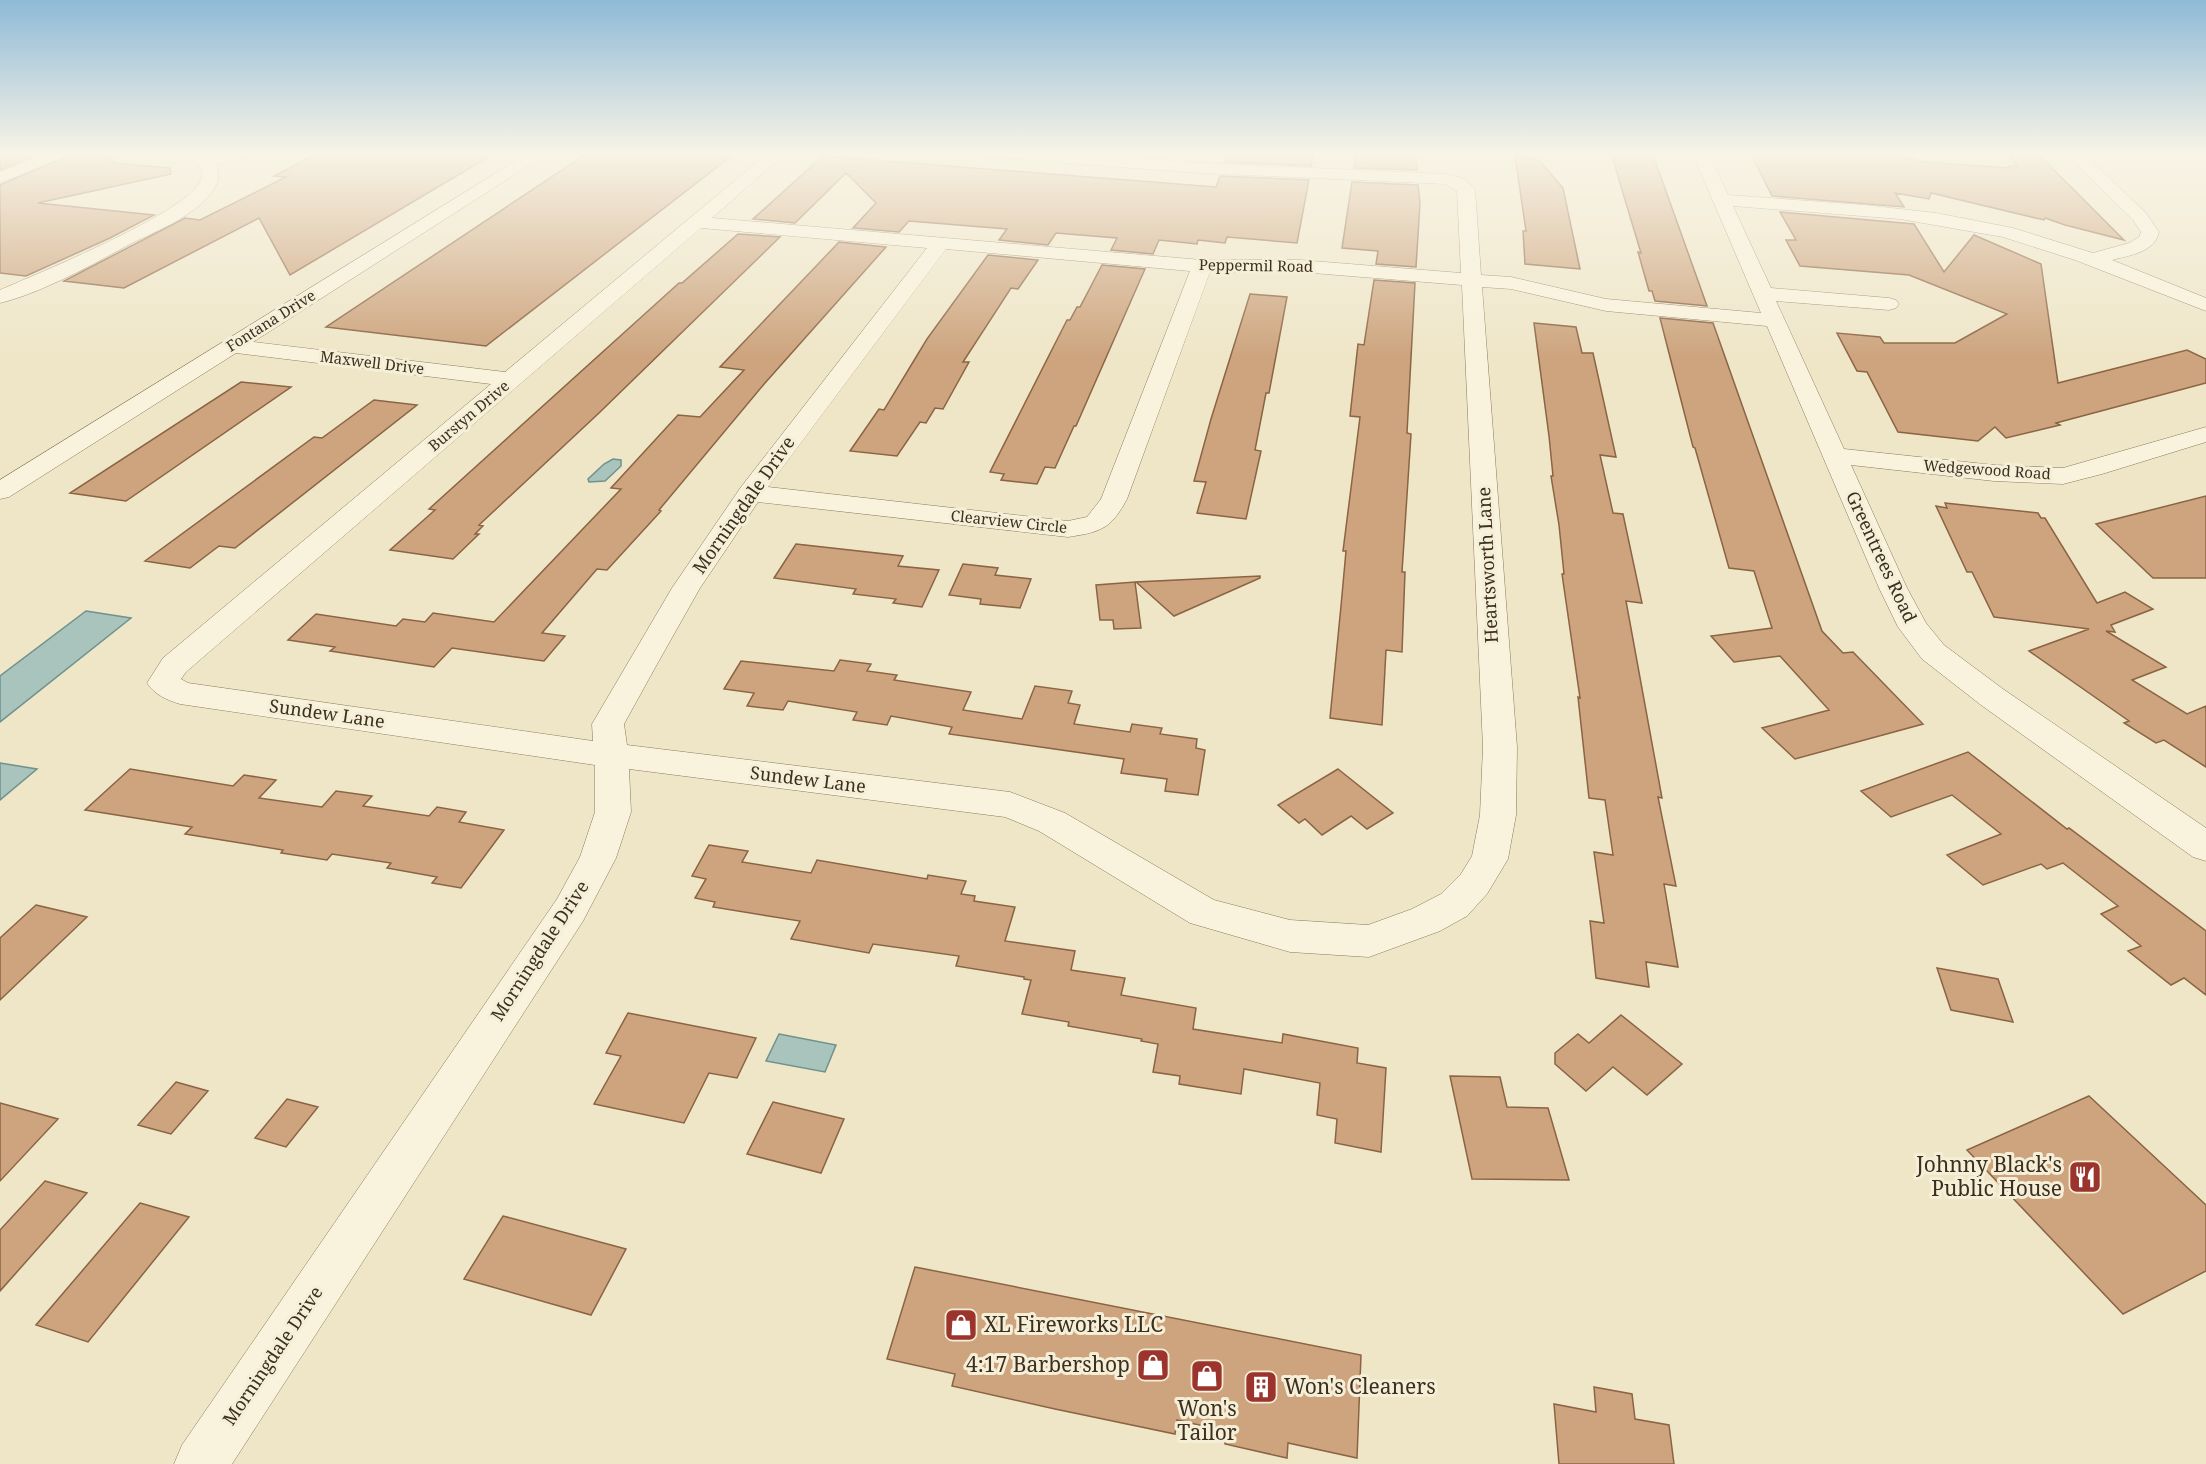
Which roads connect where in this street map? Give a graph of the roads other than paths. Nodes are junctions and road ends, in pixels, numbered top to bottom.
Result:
1 (163, 220) edge
2 (432, 220) edge
3 (1468, 220) edge
4 (1731, 220) edge
5 (1945, 220) edge
6 (2142, 220) edge
7 (697, 222) joint
8 (941, 243) junction
9 (2093, 259) junction
10 (1202, 266) junction
11 (1471, 280) junction
12 (1764, 294) junction
13 (0, 297) edge
14 (1889, 304) dead end
15 (2206, 305) edge
16 (1776, 321) junction
17 (231, 346) junction
18 (512, 380) junction
19 (2206, 434) edge
20 (1835, 456) junction
21 (0, 491) edge
22 (750, 493) junction
23 (163, 683) joint
24 (611, 755) junction
25 (2206, 847) edge
26 (1426, 920) joint
27 (201, 1464) edge

1 - 13 street
2 - 17 street, Fontana Drive
3 - 11 street, Heartsworth Lane
4 - 12 street, Greentrees Road
5 - 9 street
6 - 9 street
7 - 8 street, Peppermil Road
7 - 18 street, Burstyn Drive
8 - 10 street, Peppermil Road
8 - 22 street, Morningdale Drive
9 - 15 street
10 - 11 street, Peppermil Road
10 - 22 street, Clearview Circle
11 - 16 street, Peppermil Road
11 - 26 street, Heartsworth Lane
12 - 14 street
12 - 16 street, Greentrees Road
16 - 20 street, Greentrees Road
17 - 18 street, Maxwell Drive
17 - 21 street, Fontana Drive
18 - 23 street, Burstyn Drive
19 - 20 street, Wedgewood Road
20 - 25 street, Greentrees Road
22 - 24 street, Morningdale Drive
23 - 24 street, Sundew Lane
24 - 26 street, Sundew Lane
24 - 27 street, Morningdale Drive

